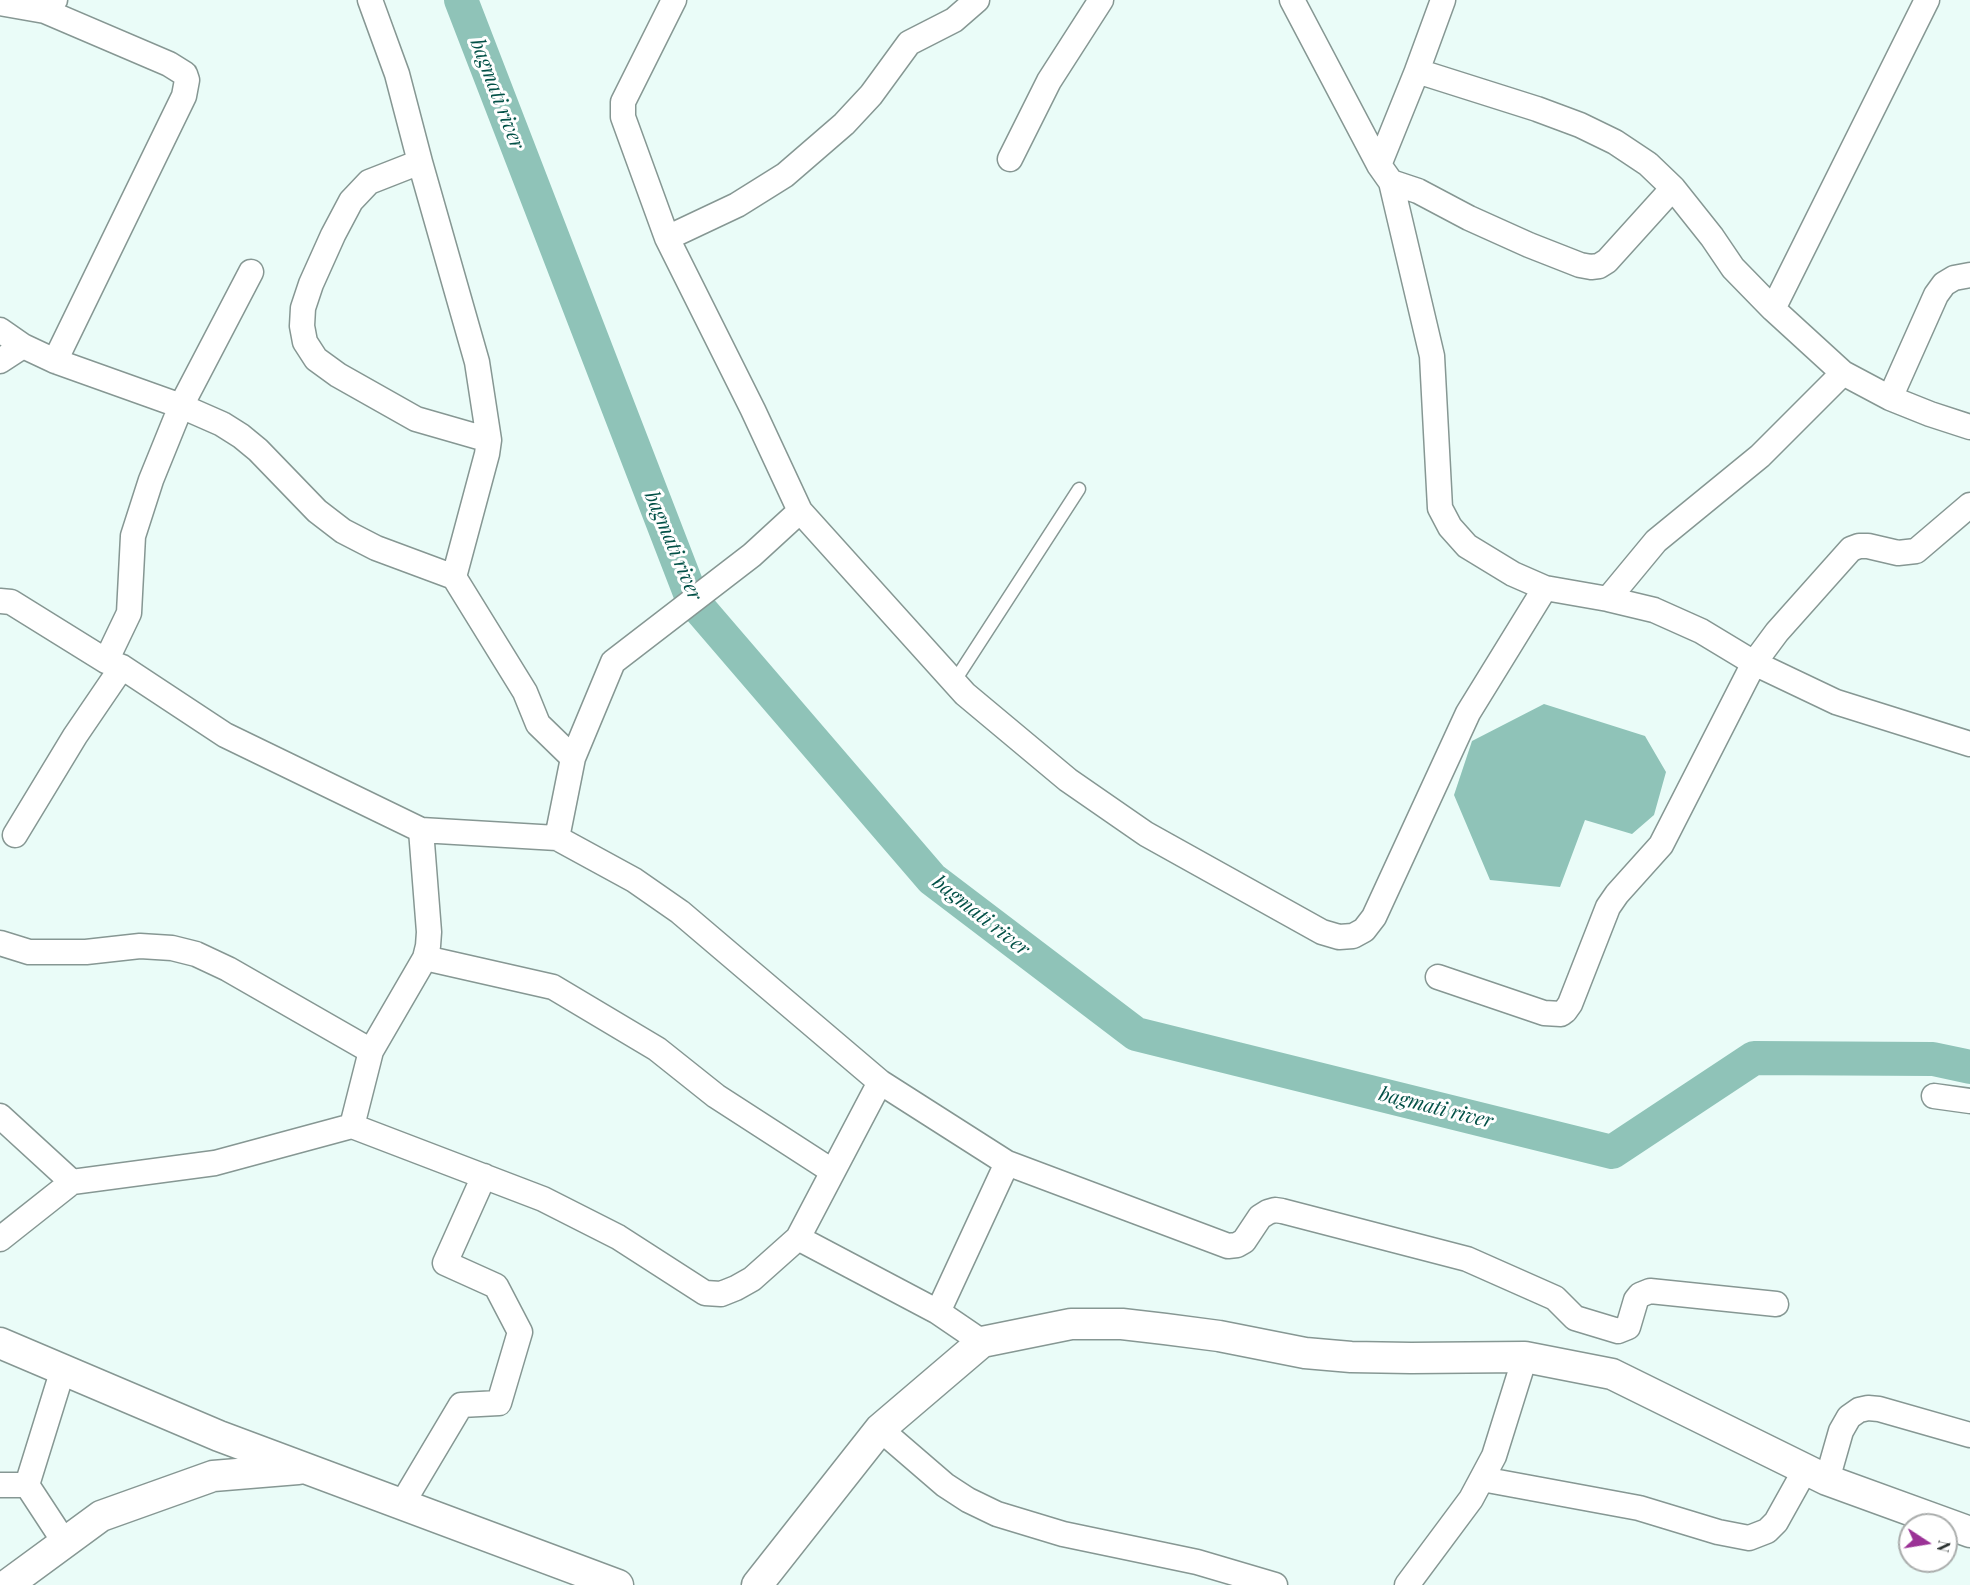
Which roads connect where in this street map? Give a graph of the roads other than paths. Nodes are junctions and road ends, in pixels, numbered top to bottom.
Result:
1 (370, 0) edge
2 (674, 0) edge
3 (976, 0) edge
4 (1101, 0) edge
5 (1292, 0) edge
6 (1443, 0) edge
7 (1928, 0) edge
8 (0, 3) edge
9 (50, 5) edge
10 (1417, 71) junction
11 (1010, 159) dead end
12 (420, 162) junction
13 (1385, 174) junction
14 (1673, 188) junction
15 (667, 238) junction
16 (251, 272) dead end
17 (1970, 275) edge
18 (1773, 309) junction
19 (0, 330) edge
20 (23, 346) junction
21 (0, 361) edge
22 (55, 361) junction
23 (1843, 373) junction
24 (1890, 398) junction
25 (182, 406) junction
26 (1970, 427) edge
27 (489, 440) junction
28 (1079, 489) dead end
29 (1970, 505) edge
30 (800, 511) junction
31 (454, 577) junction
32 (1545, 588) junction
33 (1608, 599) junction
34 (0, 601) edge
35 (1754, 663) junction
36 (114, 664) junction
37 (954, 682) junction
38 (1970, 744) edge
39 (573, 758) junction
40 (421, 830) junction
41 (15, 835) dead end
42 (557, 838) junction
43 (0, 943) edge
44 (425, 958) junction
45 (1438, 977) dead end
46 (371, 1051) junction
47 (880, 1082) junction
48 (1934, 1096) dead end
49 (1970, 1101) edge
50 (0, 1116) edge
51 (352, 1126) junction
52 (1007, 1163) junction
53 (832, 1171) junction
54 (484, 1176) junction
55 (72, 1182) junction
56 (0, 1239) edge
57 (798, 1239) junction
58 (1776, 1304) dead end
59 (938, 1312) junction
60 (982, 1341) junction
61 (0, 1343) edge
62 (1525, 1357) junction
63 (63, 1369) junction
64 (880, 1429) junction
65 (1970, 1436) edge
66 (306, 1469) junction
67 (1816, 1475) junction
68 (1482, 1479) junction
69 (0, 1485) edge
70 (27, 1485) junction
71 (402, 1504) junction
72 (1970, 1532) edge
73 (65, 1542) junction
74 (6, 1585) edge
75 (618, 1585) edge
76 (757, 1585) edge
77 (1275, 1585) edge
78 (1407, 1585) edge

1 - 12 street
2 - 15 street
3 - 15 street
4 - 11 street
5 - 13 street
6 - 10 street
7 - 18 street
8 - 9 street
9 - 22 street
10 - 13 street
10 - 14 street
12 - 27 street
12 - 27 street
13 - 14 street
13 - 32 street
14 - 18 street
15 - 30 street
16 - 25 street
17 - 24 street
18 - 23 street
19 - 20 street
20 - 21 street
20 - 22 street
22 - 25 street
23 - 24 street
23 - 33 street
24 - 26 street
25 - 31 street
25 - 36 street
27 - 31 street
28 - 37 lane
29 - 35 street
30 - 37 street
30 - 39 street
31 - 39 street
32 - 33 street
32 - 37 street
33 - 35 street
34 - 36 street
35 - 38 street
35 - 45 street
36 - 40 street
36 - 41 street
39 - 42 street
40 - 42 street
40 - 44 street
42 - 47 street
43 - 46 street
44 - 46 street
44 - 53 street
46 - 51 street
47 - 52 street
47 - 53 street
48 - 49 street
50 - 55 street
51 - 54 street
51 - 55 street
52 - 58 street
52 - 59 street
53 - 57 street
54 - 57 street
54 - 71 street
55 - 56 street
57 - 59 street
59 - 60 street
60 - 62 street
60 - 64 street
61 - 63 street
62 - 67 street
62 - 68 street
63 - 66 street
63 - 70 street
64 - 76 street
64 - 77 street
65 - 67 street
66 - 71 street
66 - 73 street
67 - 68 street
67 - 72 street
68 - 78 street
69 - 70 street
70 - 73 street
71 - 75 street
73 - 74 street

